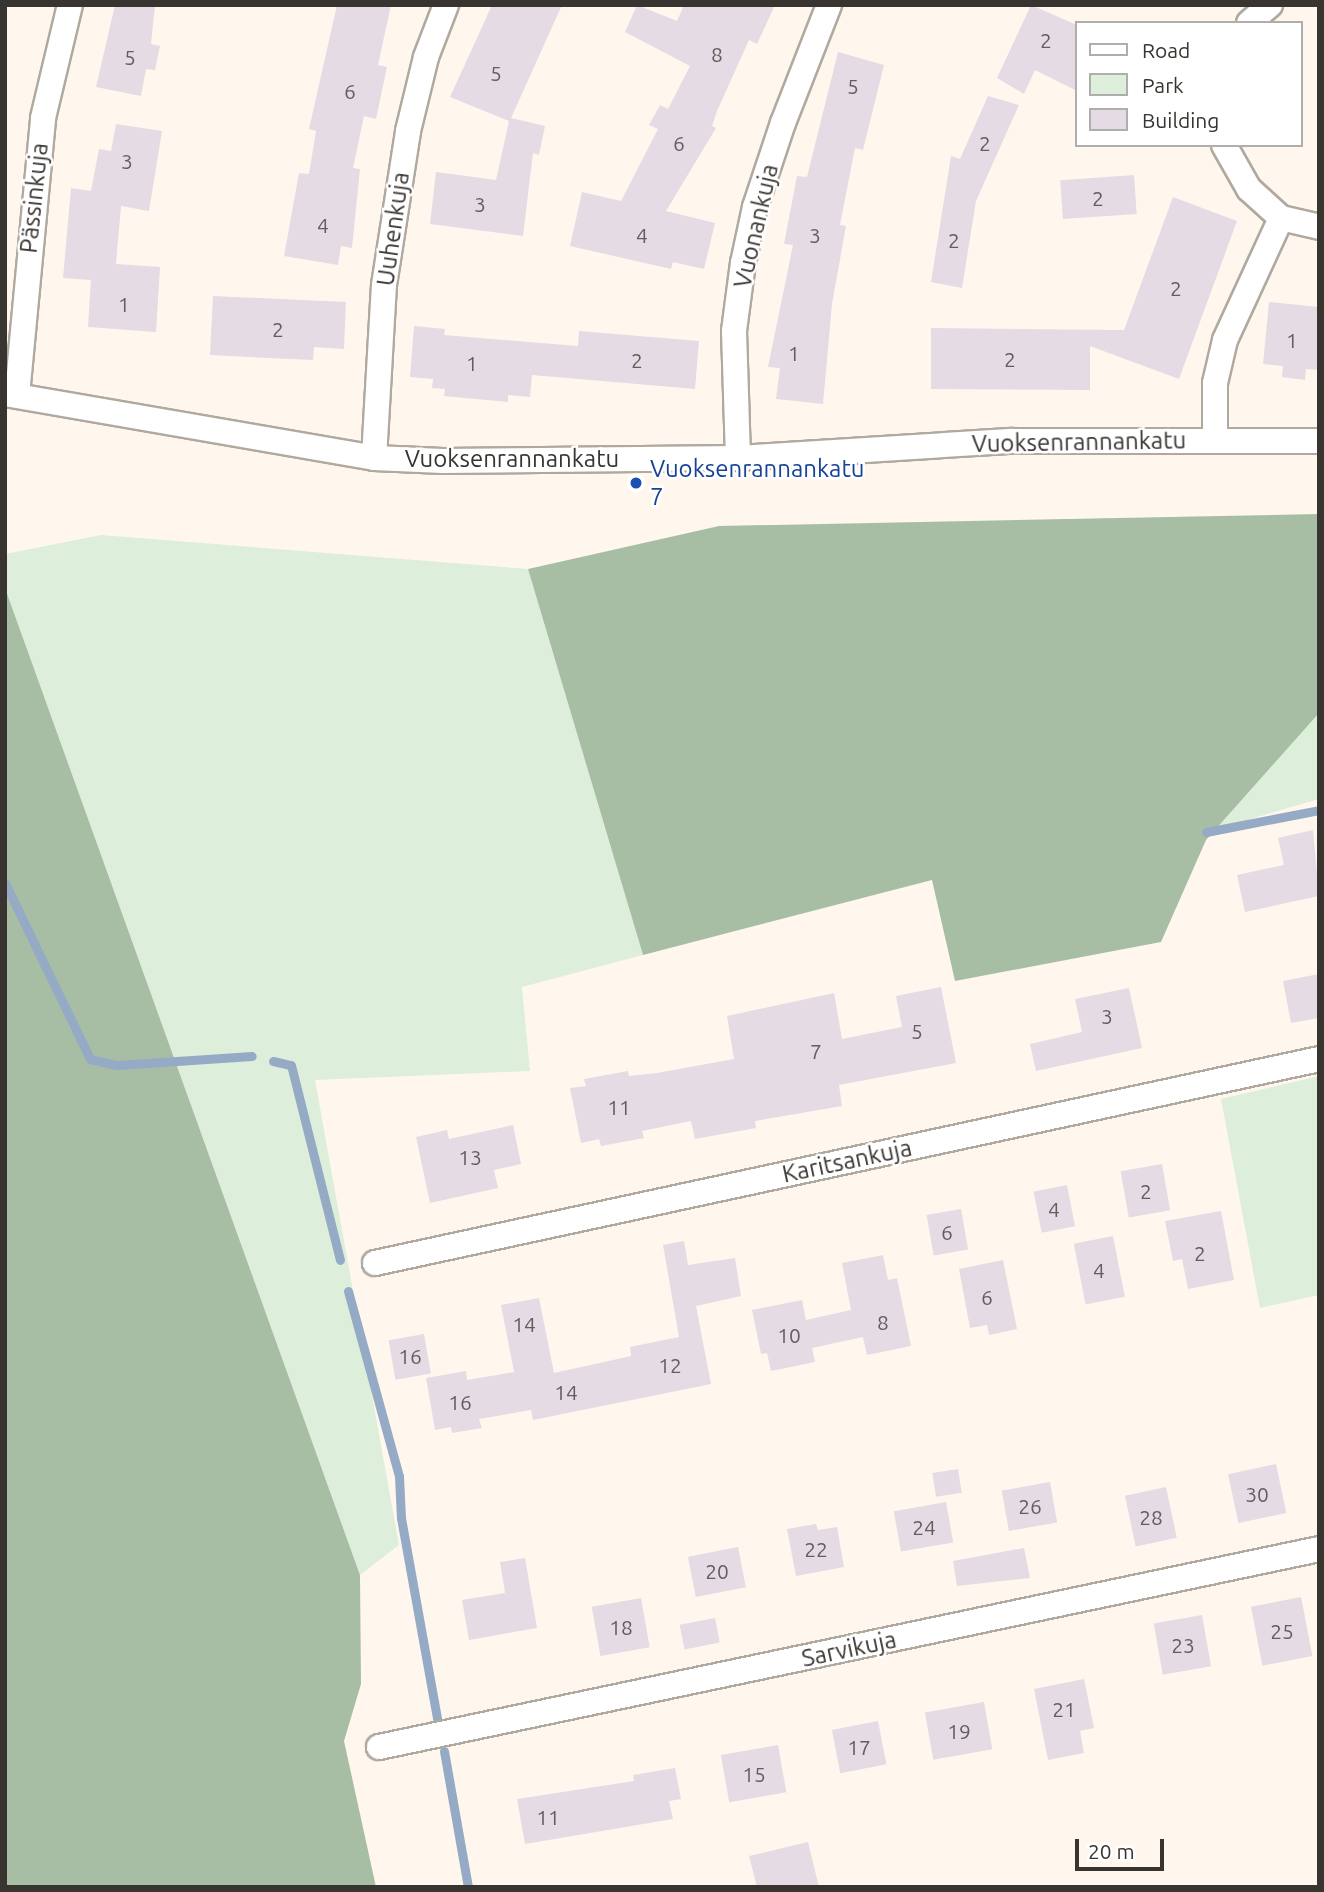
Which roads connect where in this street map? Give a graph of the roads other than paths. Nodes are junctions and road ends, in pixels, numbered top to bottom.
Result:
1 (70, 5) edge
2 (446, 5) edge
3 (829, 5) edge
4 (1270, 5) edge
5 (1251, 21) edge
6 (1225, 147) edge
7 (1280, 218) junction
8 (1319, 228) edge
9 (11, 394) edge
10 (1215, 440) junction
11 (1319, 441) edge
12 (374, 458) junction
13 (738, 458) junction
14 (1319, 1059) edge
15 (375, 1263) dead end
16 (1319, 1549) edge
17 (379, 1747) dead end

1 - 9 street, Pässinkuja
2 - 12 street, Uuhenkuja
3 - 13 street, Vuonankuja
4 - 5 street
6 - 7 street
7 - 8 street
7 - 10 street
9 - 12 street, Vuoksenrannankatu
10 - 11 street, Vuoksenrannankatu
10 - 13 street, Vuoksenrannankatu
12 - 13 street, Vuoksenrannankatu
14 - 15 street, Karitsankuja
16 - 17 street, Sarvikuja

